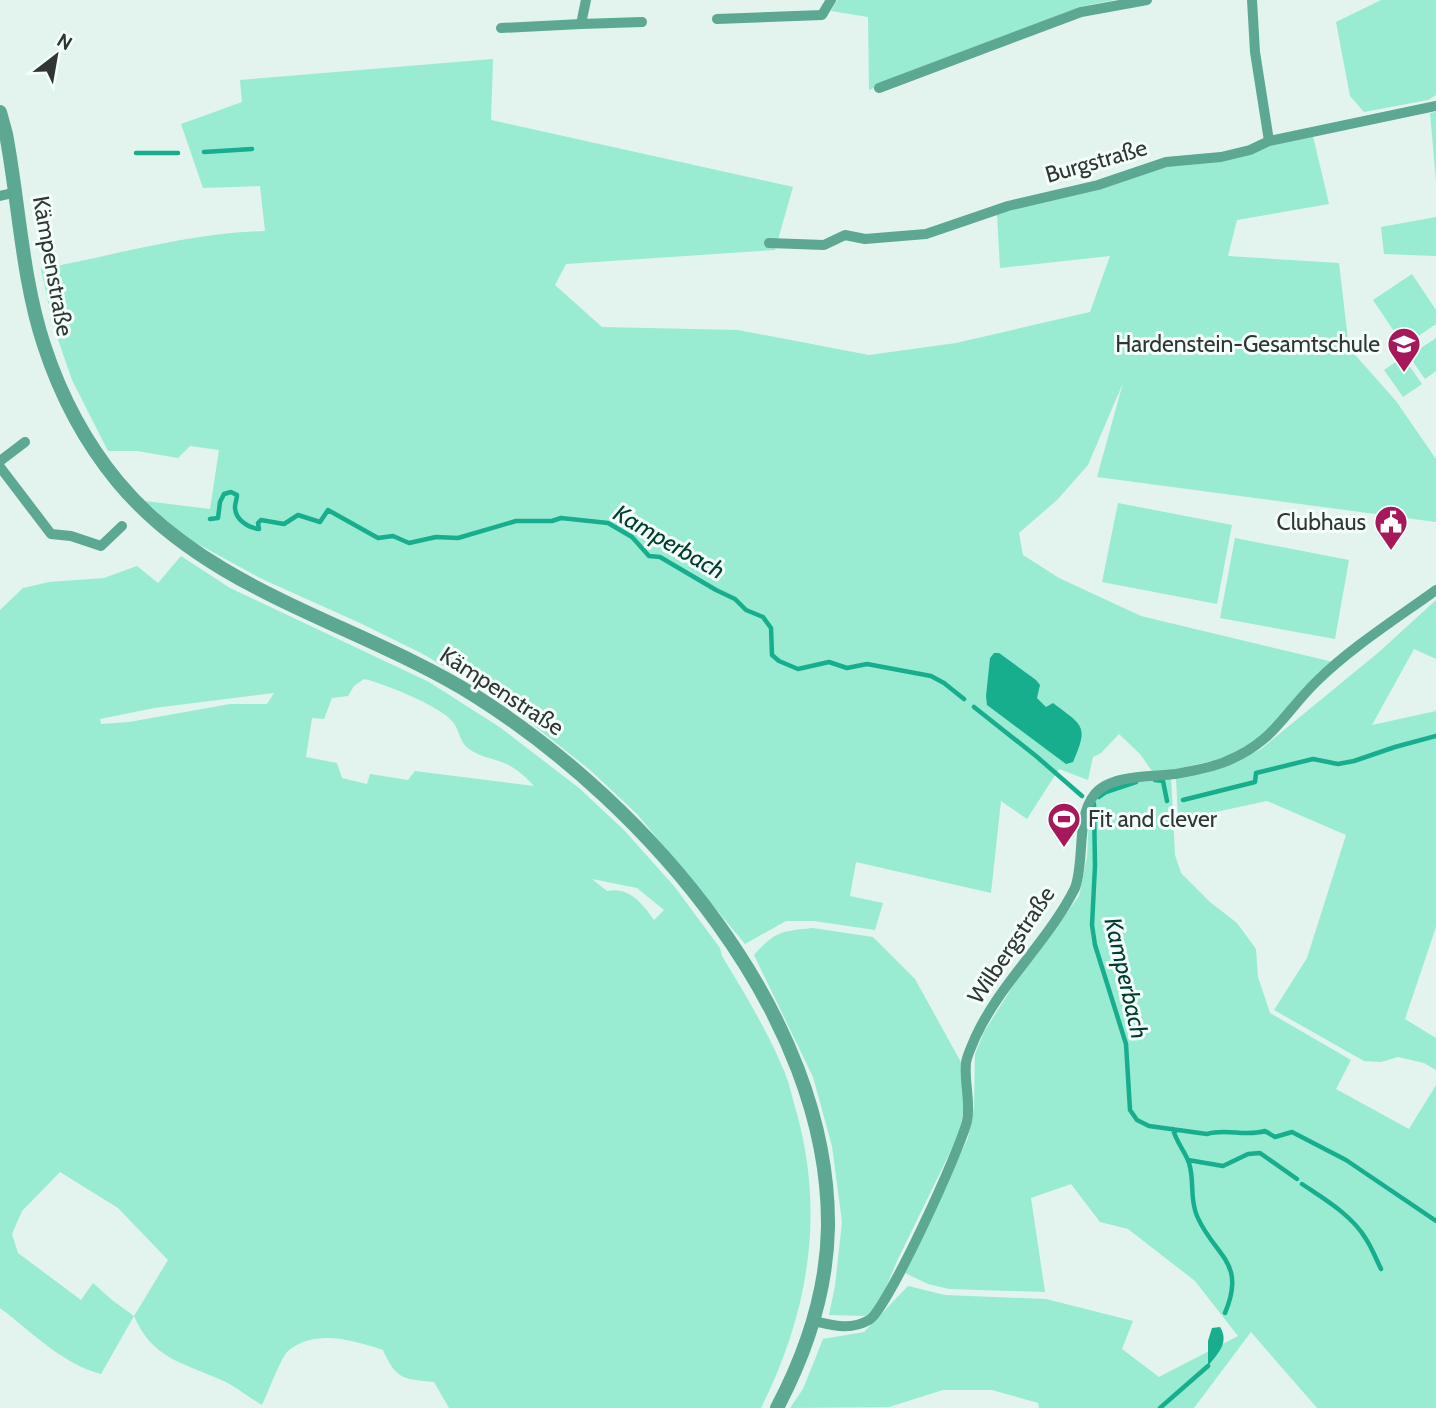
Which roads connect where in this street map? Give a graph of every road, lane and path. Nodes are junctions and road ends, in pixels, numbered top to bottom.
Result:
1 (586, 0) edge
2 (831, 0) edge
3 (1147, 0) edge
4 (1252, 0) edge
5 (717, 19) dead end
6 (642, 22) dead end
7 (581, 24) junction
8 (501, 28) dead end
9 (879, 88) dead end
10 (1436, 106) edge
11 (0, 112) edge
12 (1269, 141) junction
13 (17, 192) junction
14 (0, 195) edge
15 (769, 243) dead end
16 (26, 443) dead end
17 (0, 461) edge
18 (0, 467) edge
19 (122, 526) dead end
20 (1436, 590) edge
21 (813, 1321) junction
22 (777, 1408) edge

1 - 7 street
2 - 5 street
3 - 9 street
4 - 12 street
6 - 7 street
7 - 8 street
10 - 12 street, Burgstraße
11 - 13 street, Kämpenstraße
12 - 15 street, Burgstraße
13 - 14 street
13 - 21 street, Kämpenstraße
16 - 17 street
18 - 19 street
20 - 21 street, Wilbergstraße
21 - 22 street, Kämpenstraße

